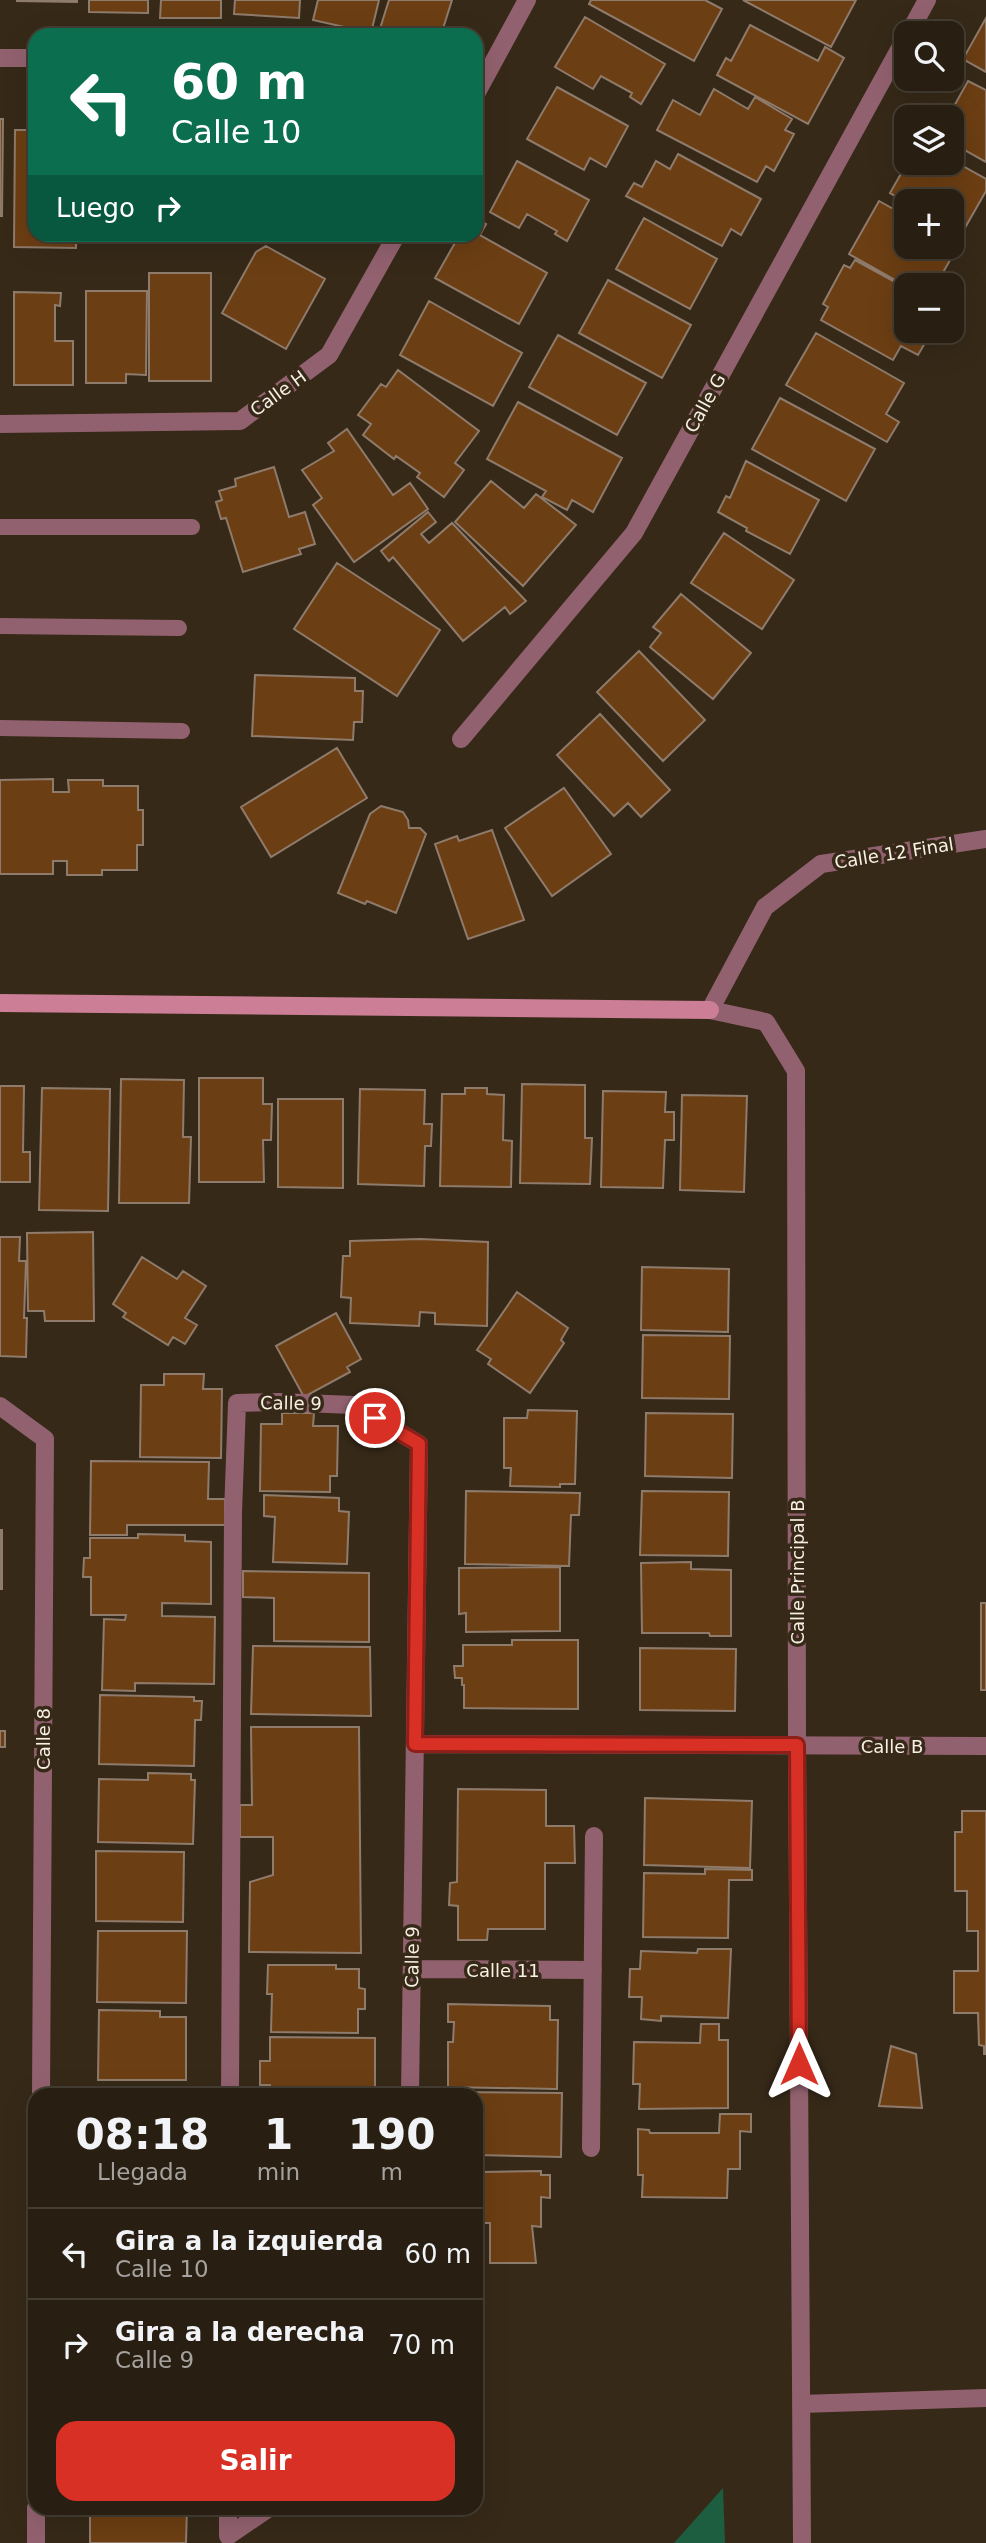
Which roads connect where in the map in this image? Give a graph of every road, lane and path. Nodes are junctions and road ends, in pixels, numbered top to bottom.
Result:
1 (527, 0) edge
2 (927, 0) edge
3 (916, 21) edge
4 (0, 58) edge
5 (28, 58) edge
6 (894, 60) edge
7 (483, 81) edge
8 (393, 242) edge
9 (0, 424) edge
10 (0, 527) edge
11 (192, 527) dead end
12 (0, 626) edge
13 (179, 628) dead end
14 (0, 728) edge
15 (182, 731) dead end
16 (461, 739) dead end
17 (986, 839) edge
18 (0, 1003) edge
19 (710, 1010) junction
20 (0, 1406) edge
21 (415, 1744) junction
22 (797, 1745) junction
23 (986, 1746) edge
24 (594, 1836) dead end
25 (412, 1969) junction
26 (593, 1970) junction
27 (41, 2088) edge
28 (230, 2088) edge
29 (410, 2088) edge
30 (591, 2148) dead end
31 (986, 2398) edge
32 (801, 2404) junction
33 (36, 2515) edge
34 (228, 2515) edge
35 (258, 2515) edge
36 (36, 2543) edge
37 (802, 2543) edge

1 - 7 street
2 - 3 street, Calle G
4 - 5 street
6 - 16 street, Calle G
8 - 9 street, Calle H
10 - 11 lane
12 - 13 lane
14 - 15 lane
17 - 19 street, Calle 12 Final
18 - 19 street
19 - 22 street, Calle Principal B
20 - 27 street, Calle 8
21 - 22 street, Calle B
21 - 25 street, Calle 9
21 - 28 street, Calle 9
22 - 23 street, Calle B
22 - 32 street, Calle Principal B
24 - 26 street
25 - 26 street, Calle 11
25 - 29 street, Calle 9
26 - 30 street
31 - 32 street
32 - 37 street, Calle Principal B
33 - 36 street
34 - 35 street

